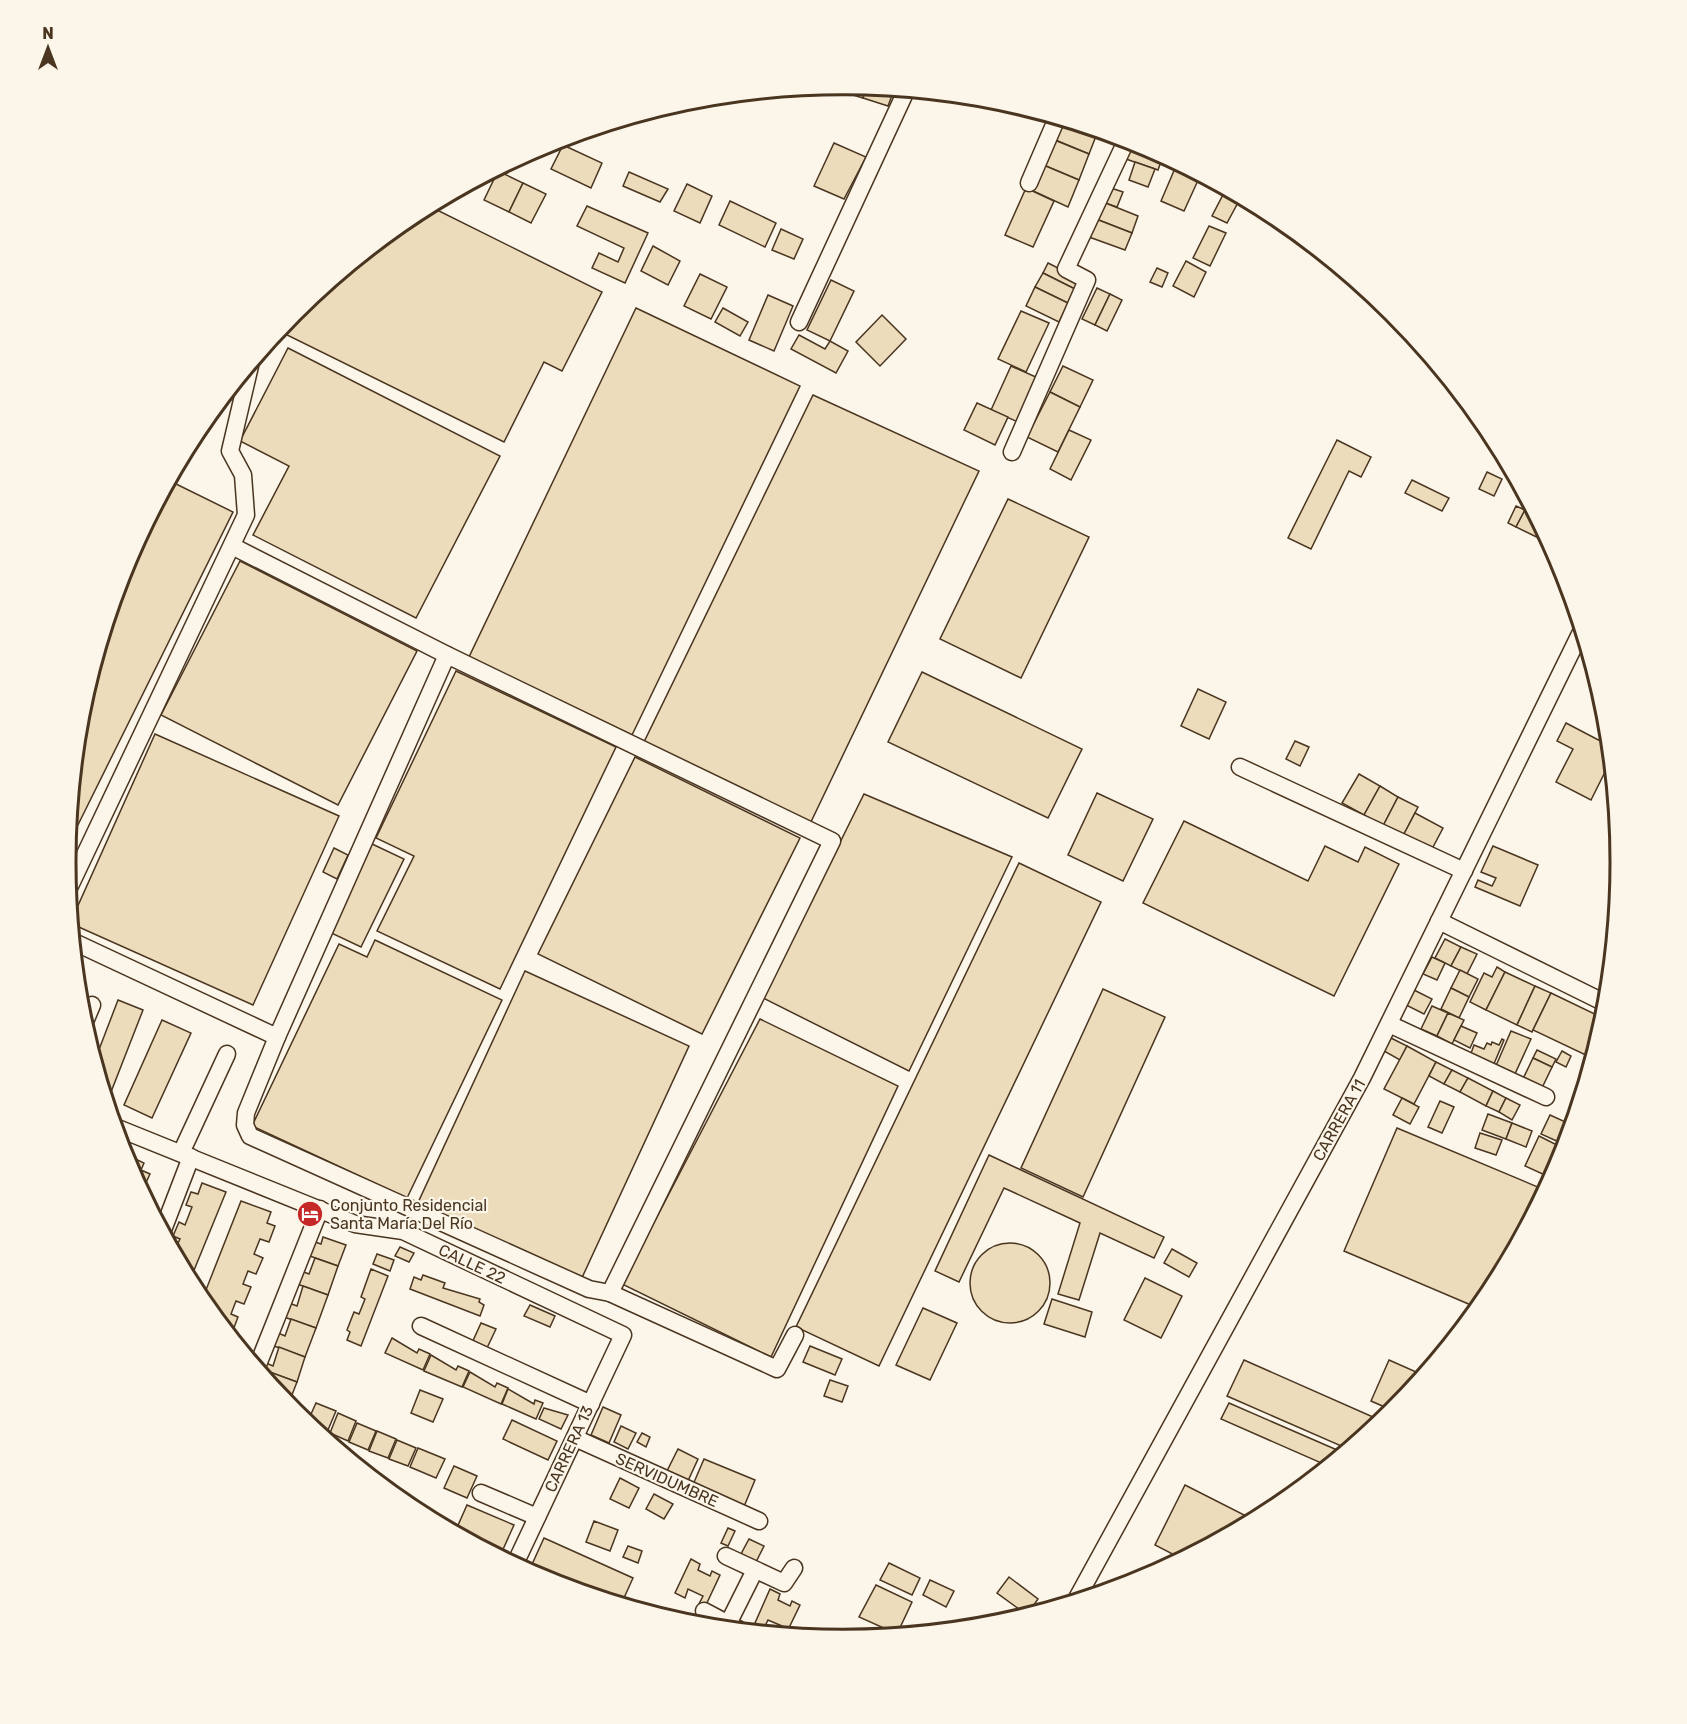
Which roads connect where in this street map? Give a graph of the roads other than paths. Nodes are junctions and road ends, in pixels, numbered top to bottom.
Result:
1 (903, 98) edge
2 (1054, 125) edge
3 (1123, 148) edge
4 (1029, 183) dead end
5 (799, 322) dead end
6 (246, 381) edge
7 (1012, 452) dead end
8 (232, 546) junction
9 (1577, 640) edge
10 (447, 655) junction
11 (1240, 767) dead end
12 (1464, 871) junction
13 (76, 872) edge
14 (1439, 921) junction
15 (81, 945) edge
16 (1598, 1000) edge
17 (92, 1005) dead end
18 (90, 1009) edge
19 (1389, 1024) junction
20 (277, 1037) junction
21 (227, 1054) dead end
22 (1546, 1096) dead end
23 (125, 1131) edge
24 (186, 1155) junction
25 (320, 1209) junction
26 (166, 1220) edge
27 (610, 1293) junction
28 (421, 1326) dead end
29 (623, 1335) joint
30 (795, 1335) dead end
31 (260, 1359) edge
32 (591, 1404) junction
33 (575, 1438) junction
34 (481, 1493) dead end
35 (537, 1517) junction
36 (759, 1521) dead end
37 (726, 1556) dead end
38 (518, 1557) edge
39 (794, 1568) dead end
40 (755, 1570) junction
41 (1081, 1591) edge
42 (704, 1611) dead end
43 (714, 1617) edge
44 (733, 1620) edge

1 - 5 street
2 - 4 street
3 - 7 street
6 - 8 street
8 - 10 street
8 - 13 street
9 - 12 street, CARRERA 11
10 - 20 street
10 - 27 street
11 - 12 street
12 - 14 street, CARRERA 11
14 - 16 street
14 - 19 street, CARRERA 11
15 - 20 street
17 - 18 street
19 - 22 street
19 - 41 street, CARRERA 11
20 - 27 street
21 - 24 street
23 - 24 street, CALLE 22
24 - 25 street, CALLE 22
24 - 26 street
25 - 29 street, CALLE 22
25 - 31 street
27 - 30 street
28 - 32 street
29 - 32 street, CARRERA 13
32 - 33 street, CARRERA 13
33 - 35 street, CARRERA 13
33 - 36 street, SERVIDUMBRE
34 - 35 street
35 - 38 street, CARRERA 13
37 - 40 street
39 - 40 street
40 - 44 street
42 - 43 street

